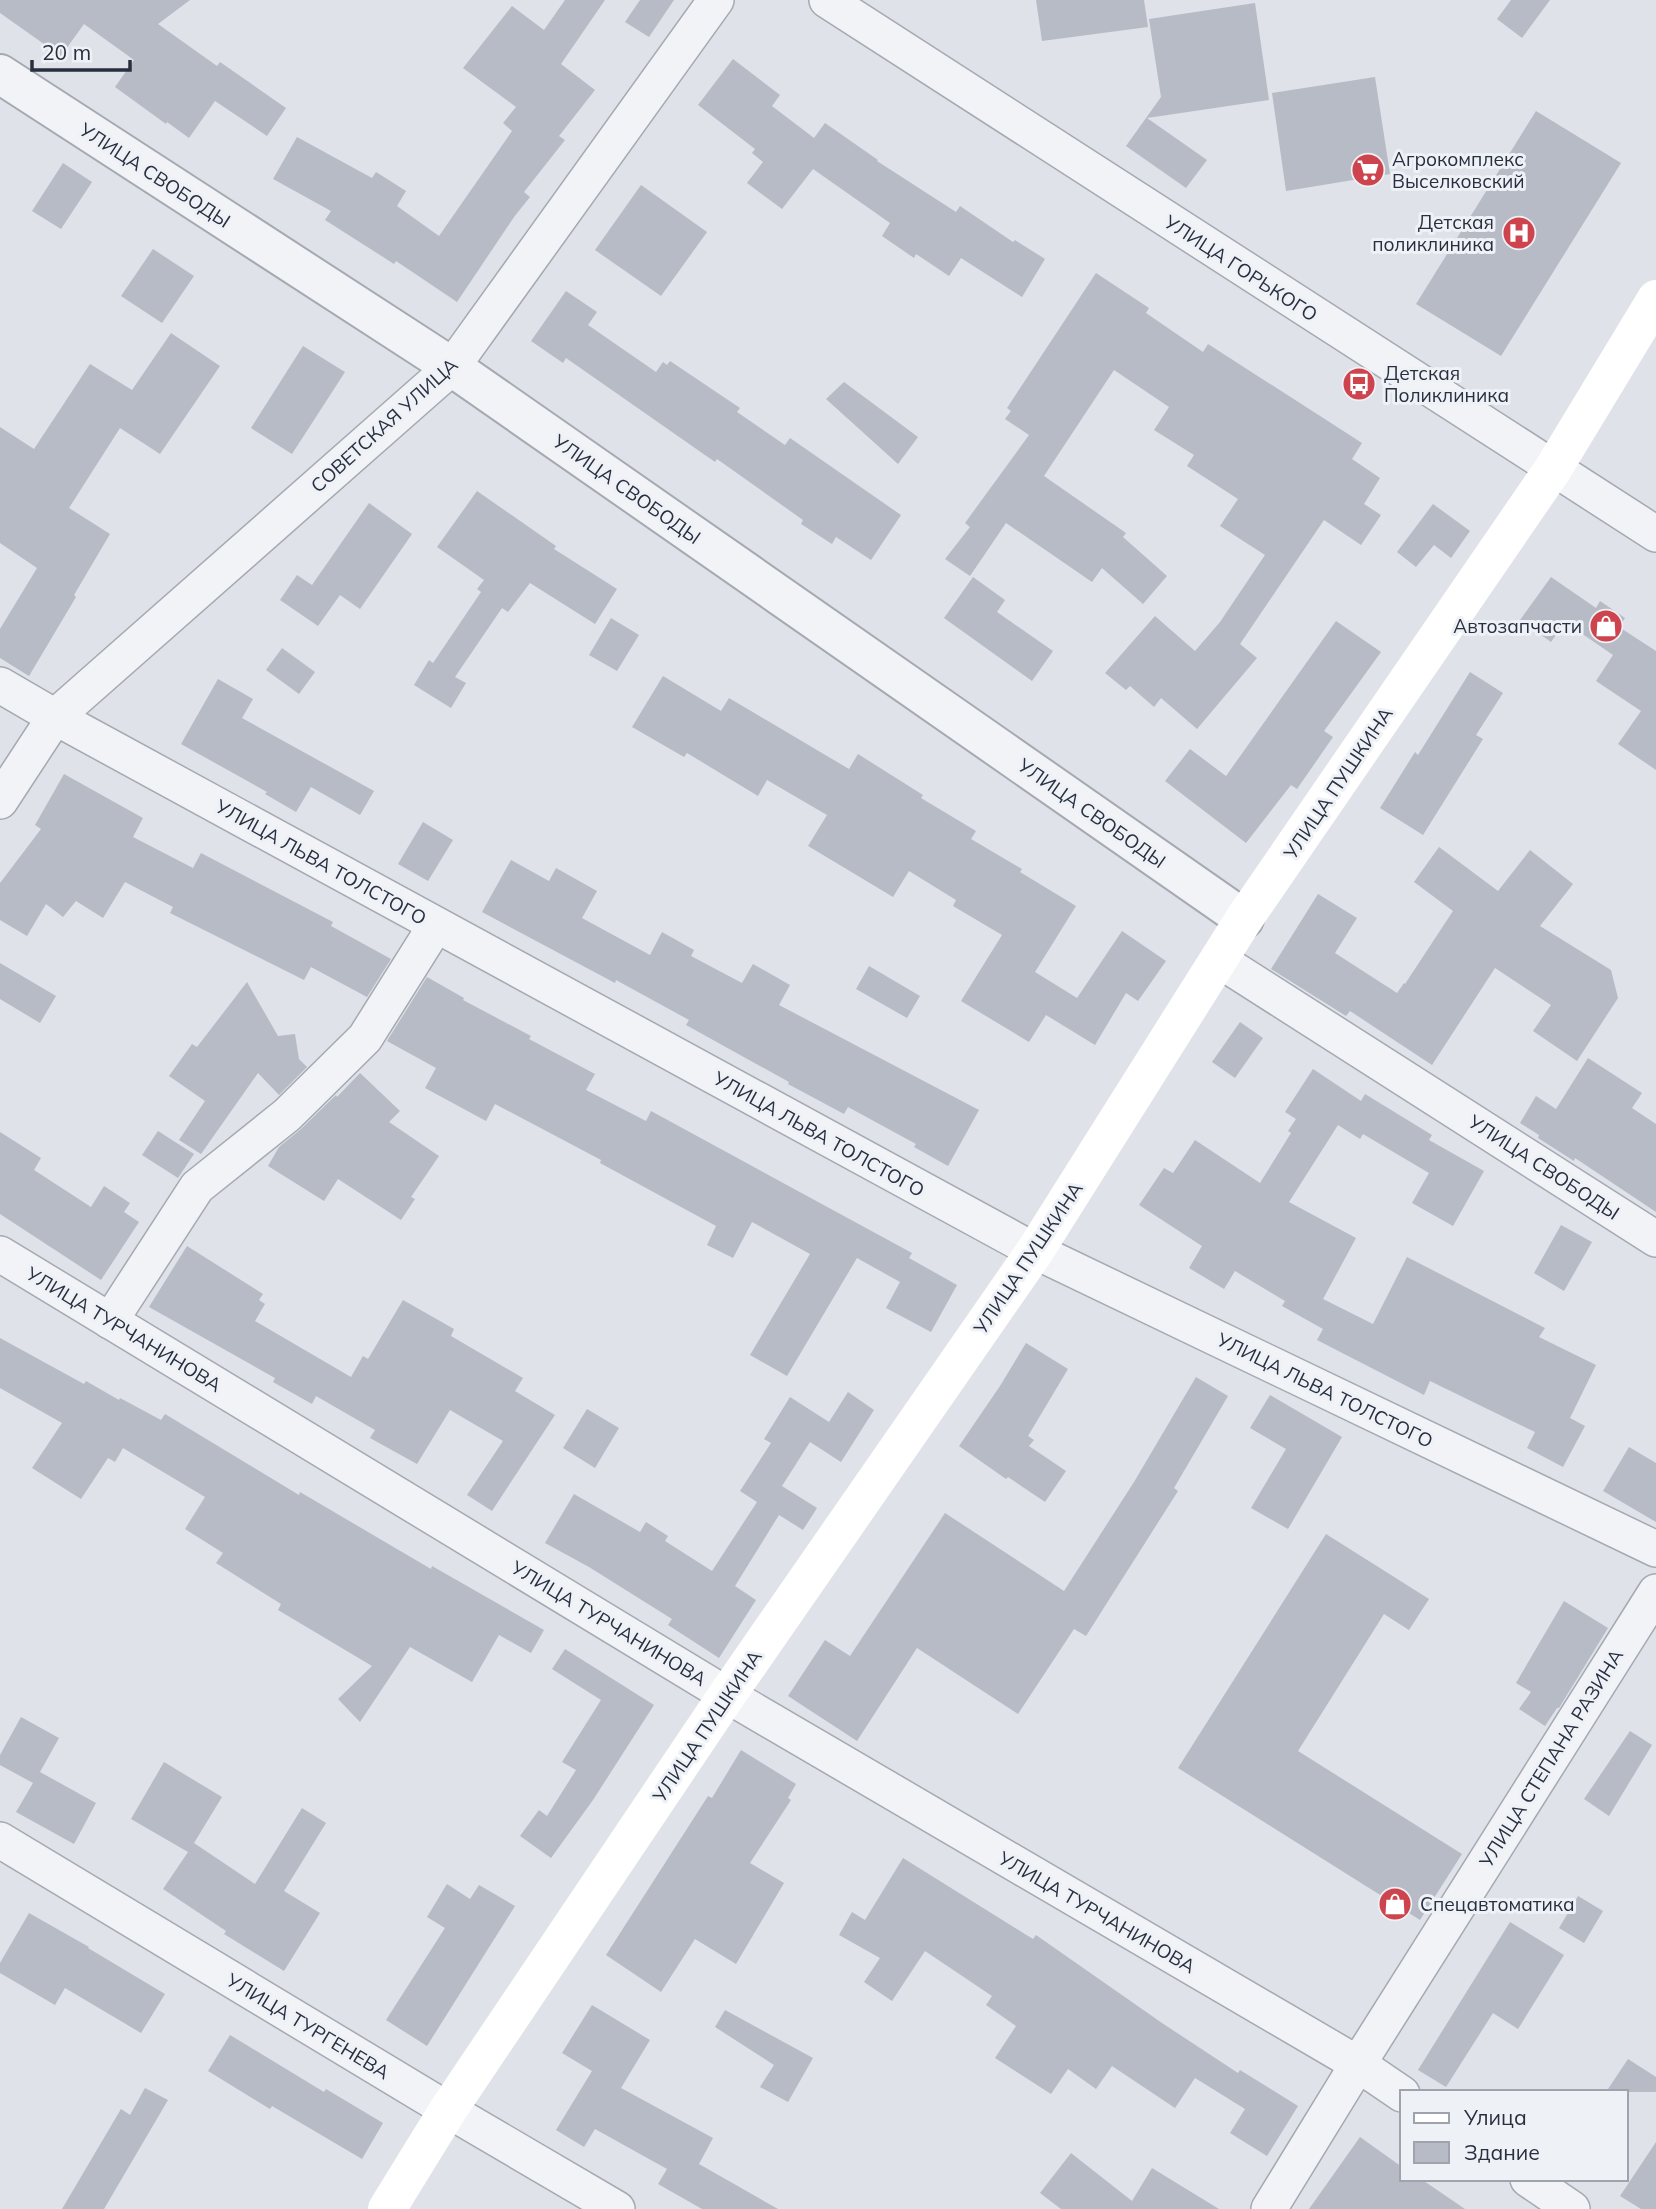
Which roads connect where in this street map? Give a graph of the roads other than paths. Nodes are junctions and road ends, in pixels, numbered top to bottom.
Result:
1 (716, 0) edge
2 (827, 0) edge
3 (0, 74) edge
4 (1656, 299) edge
5 (452, 367) junction
6 (1553, 469) junction
7 (1656, 534) edge
8 (0, 685) edge
9 (55, 717) junction
10 (0, 801) edge
11 (1244, 919) junction
12 (436, 925) junction
13 (1219, 960) junction
14 (1656, 1239) edge
15 (1035, 1251) junction
16 (0, 1254) edge
17 (110, 1321) junction
18 (1656, 1549) edge
19 (1656, 1592) edge
20 (727, 1695) junction
21 (0, 1840) edge
22 (1358, 2064) junction
23 (1400, 2093) edge
24 (448, 2110) junction
25 (1531, 2181) edge
26 (387, 2209) edge
27 (617, 2209) edge
28 (1269, 2209) edge
29 (1572, 2209) edge

1 - 5 street, СОВЕТСКАЯ УЛИЦА
2 - 6 street, УЛИЦА ГОРЬКОГО
3 - 5 street, УЛИЦА СВОБОДЫ
4 - 6 main road, УЛИЦА ПУШКИНА
5 - 9 street, СОВЕТСКАЯ УЛИЦА
5 - 11 street, УЛИЦА СВОБОДЫ
6 - 7 street, УЛИЦА ГОРЬКОГО
6 - 11 main road, УЛИЦА ПУШКИНА
8 - 9 street, УЛИЦА ЛЬВА ТОЛСТОГО
9 - 10 street, СОВЕТСКАЯ УЛИЦА
9 - 12 street, УЛИЦА ЛЬВА ТОЛСТОГО
11 - 13 main road, УЛИЦА ПУШКИНА
12 - 15 street, УЛИЦА ЛЬВА ТОЛСТОГО
12 - 17 street
13 - 14 street, УЛИЦА СВОБОДЫ
13 - 15 main road, УЛИЦА ПУШКИНА
15 - 18 street, УЛИЦА ЛЬВА ТОЛСТОГО
15 - 20 main road, УЛИЦА ПУШКИНА
16 - 17 street, УЛИЦА ТУРЧАНИНОВА
17 - 20 street, УЛИЦА ТУРЧАНИНОВА
19 - 22 street, УЛИЦА СТЕПАНА РАЗИНА
20 - 22 street, УЛИЦА ТУРЧАНИНОВА
20 - 24 main road, УЛИЦА ПУШКИНА
21 - 24 street, УЛИЦА ТУРГЕНЕВА
22 - 23 street, УЛИЦА ТУРЧАНИНОВА
22 - 28 street, УЛИЦА СТЕПАНА РАЗИНА
24 - 26 main road, УЛИЦА ПУШКИНА
24 - 27 street, УЛИЦА ТУРГЕНЕВА
25 - 29 street

